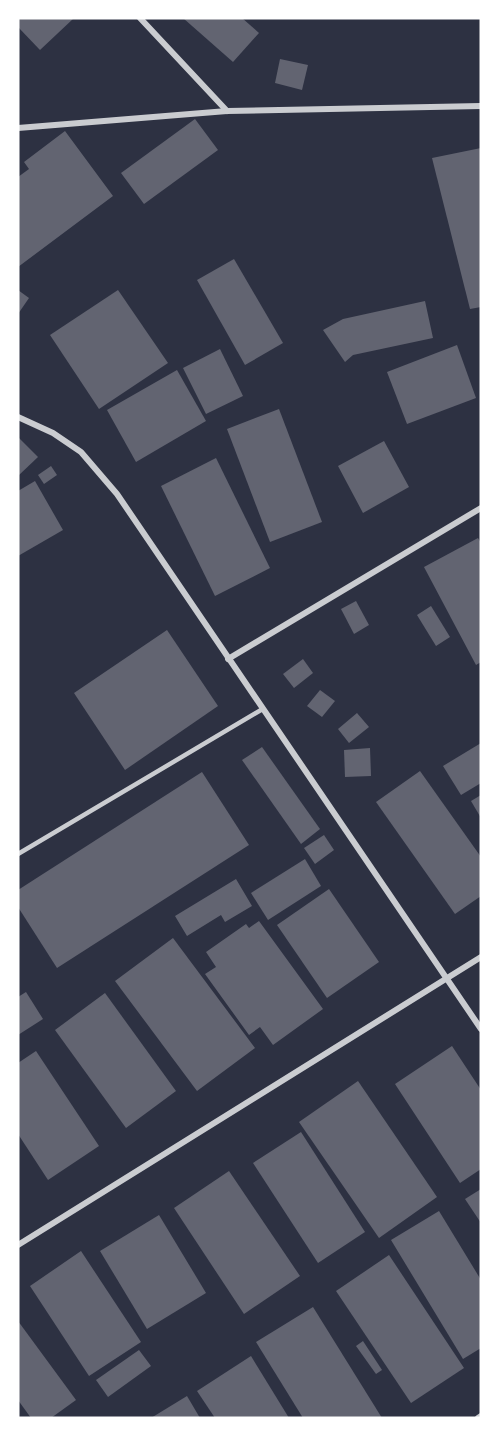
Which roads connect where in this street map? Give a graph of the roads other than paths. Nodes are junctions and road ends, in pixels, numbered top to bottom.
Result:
1 (140, 18) edge
2 (481, 106) edge
3 (227, 111) junction
4 (18, 128) edge
5 (18, 417) edge
6 (481, 508) edge
7 (228, 659) junction
8 (261, 710) junction
9 (18, 854) edge
10 (481, 957) edge
11 (447, 980) junction
12 (481, 1029) edge
13 (18, 1245) edge

1 - 3 street
2 - 3 street
3 - 4 street
5 - 7 street
6 - 7 street
7 - 8 street
8 - 9 lane
8 - 11 street
10 - 11 street
11 - 12 street
11 - 13 street

